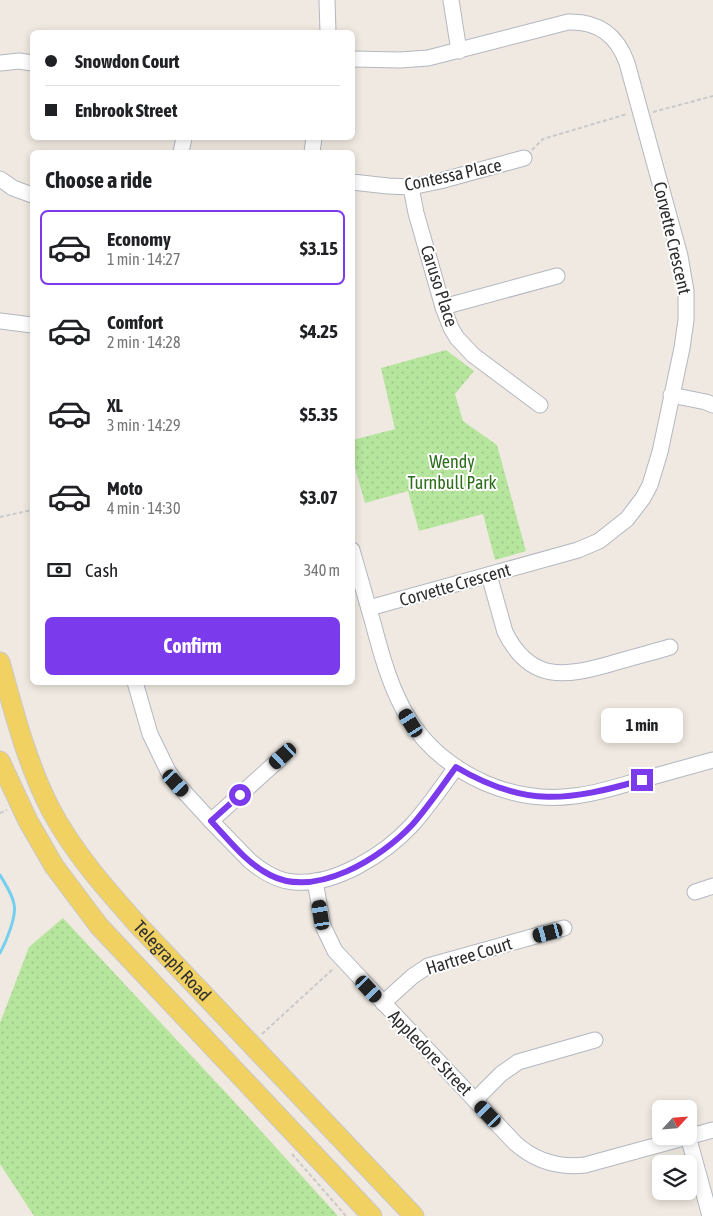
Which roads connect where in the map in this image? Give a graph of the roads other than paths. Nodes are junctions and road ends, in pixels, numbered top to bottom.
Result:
1 (326, 0) edge
2 (451, 0) edge
3 (328, 30) edge
4 (459, 51) junction
5 (355, 59) edge
6 (0, 63) edge
7 (30, 63) edge
8 (524, 158) road end
9 (0, 179) edge
10 (355, 182) edge
11 (411, 187) junction
12 (30, 194) edge
13 (557, 276) dead end
14 (443, 307) junction
15 (0, 321) edge
16 (30, 325) edge
17 (671, 395) junction
18 (540, 405) dead end
19 (713, 405) edge
20 (355, 560) edge
21 (489, 575) junction
22 (369, 608) junction
23 (670, 647) dead end
24 (0, 662) edge
25 (136, 685) edge
26 (283, 756) dead end
27 (713, 760) edge
28 (0, 761) edge
29 (456, 767) junction
30 (211, 821) junction
31 (316, 881) junction
32 (713, 886) edge
33 (695, 892) dead end
34 (564, 928) dead end
35 (383, 1003) junction
36 (595, 1040) dead end
37 (474, 1100) junction
38 (713, 1130) edge
39 (698, 1134) edge
40 (656, 1145) edge
41 (690, 1145) edge
42 (372, 1216) edge
43 (414, 1216) edge
44 (710, 1216) edge

1 - 3 street
2 - 4 street
4 - 5 street, Corvette Crescent
4 - 17 street, Corvette Crescent
6 - 7 street
8 - 11 street, Contessa Place
9 - 12 street
10 - 11 street, Contessa Place
11 - 14 street, Caruso Place
13 - 14 street
14 - 18 street, Caruso Place
15 - 16 street
17 - 19 street
17 - 21 street, Corvette Crescent
20 - 22 street
21 - 22 street, Corvette Crescent
21 - 23 street
22 - 29 street
24 - 43 main road, Telegraph Road
25 - 30 street
26 - 30 street
27 - 29 street
28 - 42 main road, Telegraph Road
29 - 31 street
30 - 31 street
31 - 35 street, Appledore Street
32 - 33 street
34 - 35 street, Hartree Court
35 - 37 street, Appledore Street
36 - 37 street
37 - 40 street, Appledore Street
38 - 39 street, Appledore Street
41 - 44 street

